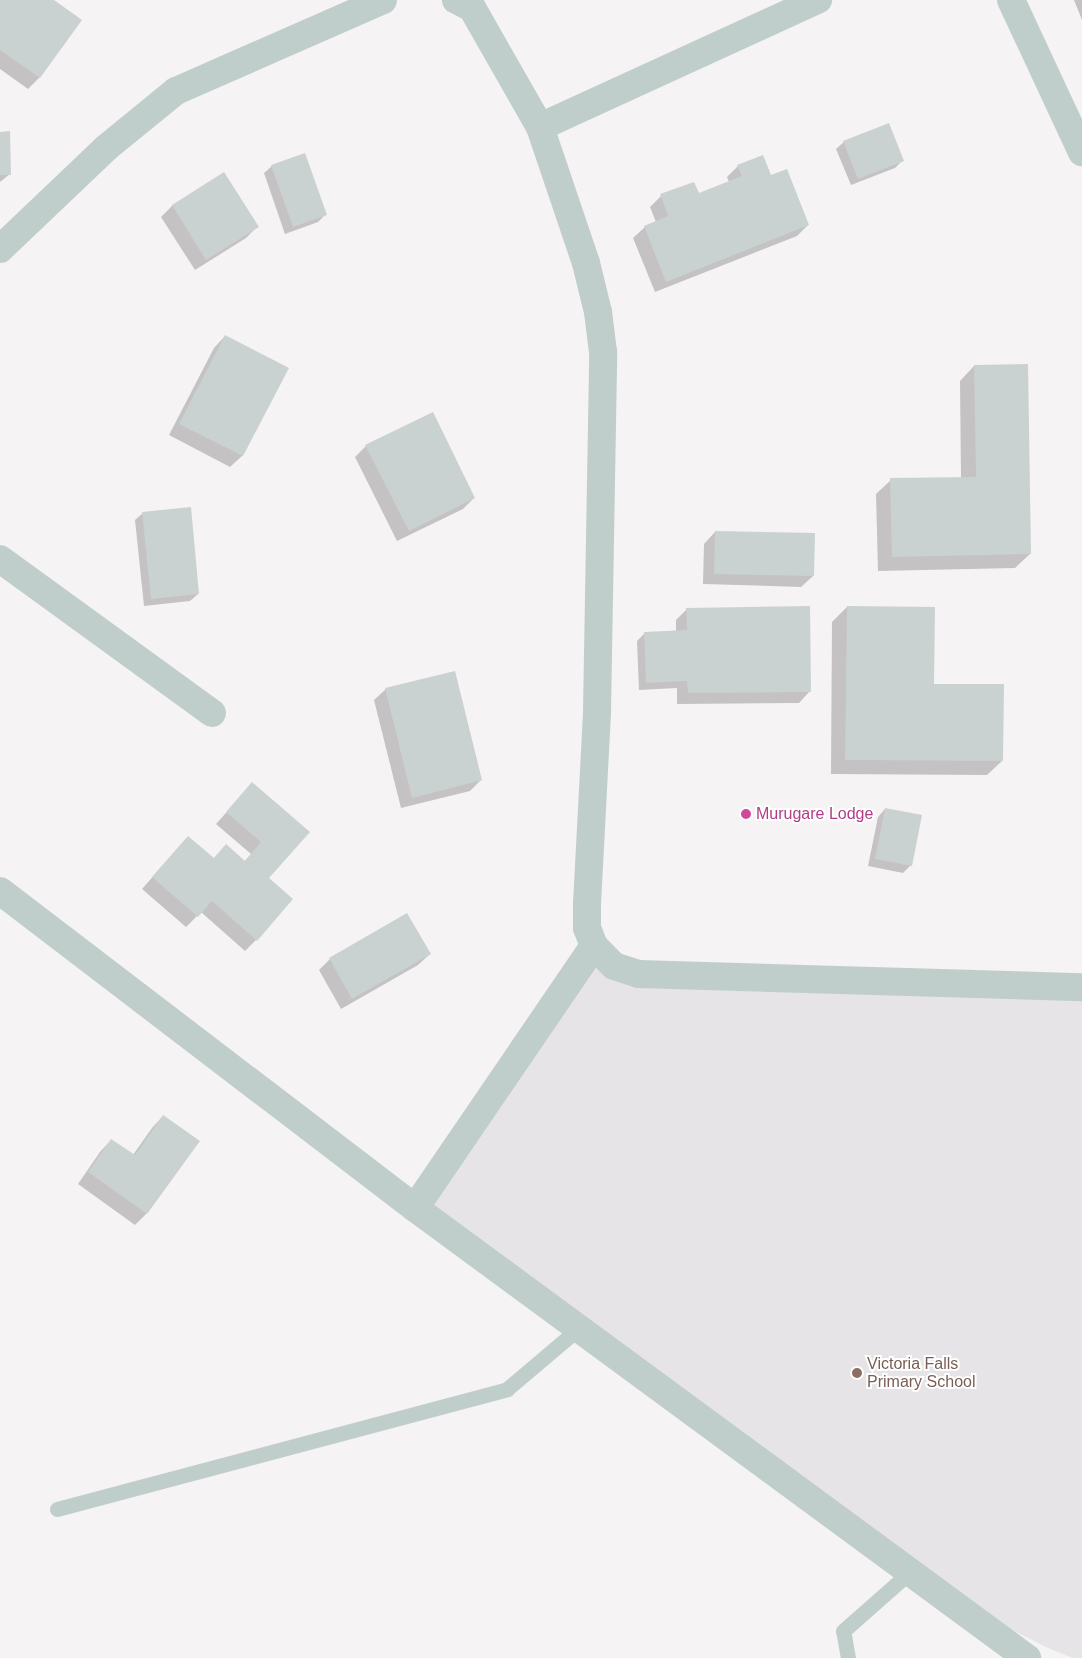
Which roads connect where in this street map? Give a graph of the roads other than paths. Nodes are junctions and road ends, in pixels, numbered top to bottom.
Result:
1 (383, 0) edge
2 (456, 0) edge
3 (818, 0) edge
4 (1010, 0) edge
5 (540, 127) junction
6 (1082, 150) edge
7 (0, 249) edge
8 (0, 559) edge
9 (212, 713) dead end
10 (0, 891) edge
11 (594, 946) junction
12 (1082, 987) edge
13 (415, 1208) junction
14 (579, 1328) junction
15 (57, 1508) dead end
16 (910, 1572) junction
17 (848, 1658) edge
18 (1027, 1658) edge

1 - 7 street
2 - 5 street
3 - 5 street
4 - 6 street
5 - 11 street
8 - 9 street
10 - 13 street
11 - 12 street
11 - 13 street
13 - 14 street
14 - 15 lane
14 - 16 street
16 - 17 lane
16 - 18 street

